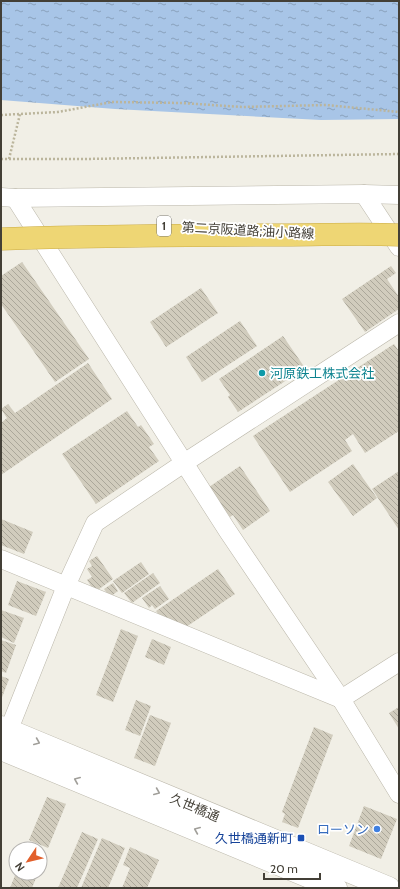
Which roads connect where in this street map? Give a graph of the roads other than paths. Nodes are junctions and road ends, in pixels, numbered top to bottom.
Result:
1 (364, 194) junction
2 (399, 194) edge
3 (8, 198) edge
4 (1, 226) edge
5 (327, 235) junction
6 (399, 235) edge
7 (1, 239) edge
8 (399, 247) edge
9 (399, 323) edge
10 (184, 463) junction
11 (1, 559) edge
12 (66, 586) junction
13 (399, 662) edge
14 (341, 699) junction
15 (3, 739) edge
16 (399, 794) edge
17 (336, 888) edge
18 (389, 888) edge

1 - 2 street
1 - 3 street
1 - 8 street
3 - 10 street
4 - 5 highway, 第二京阪道路;油小路線 / 1, bridge
5 - 6 highway, 第二京阪道路;油小路線 / 1, bridge
5 - 7 highway, 第二京阪道路;油小路線 / 1, bridge
9 - 10 street
10 - 12 street
10 - 14 street
11 - 12 street
12 - 14 street
12 - 15 street
13 - 14 street
14 - 16 street
17 -> 15 street, 久世橋通
15 -> 18 street, 久世橋通

